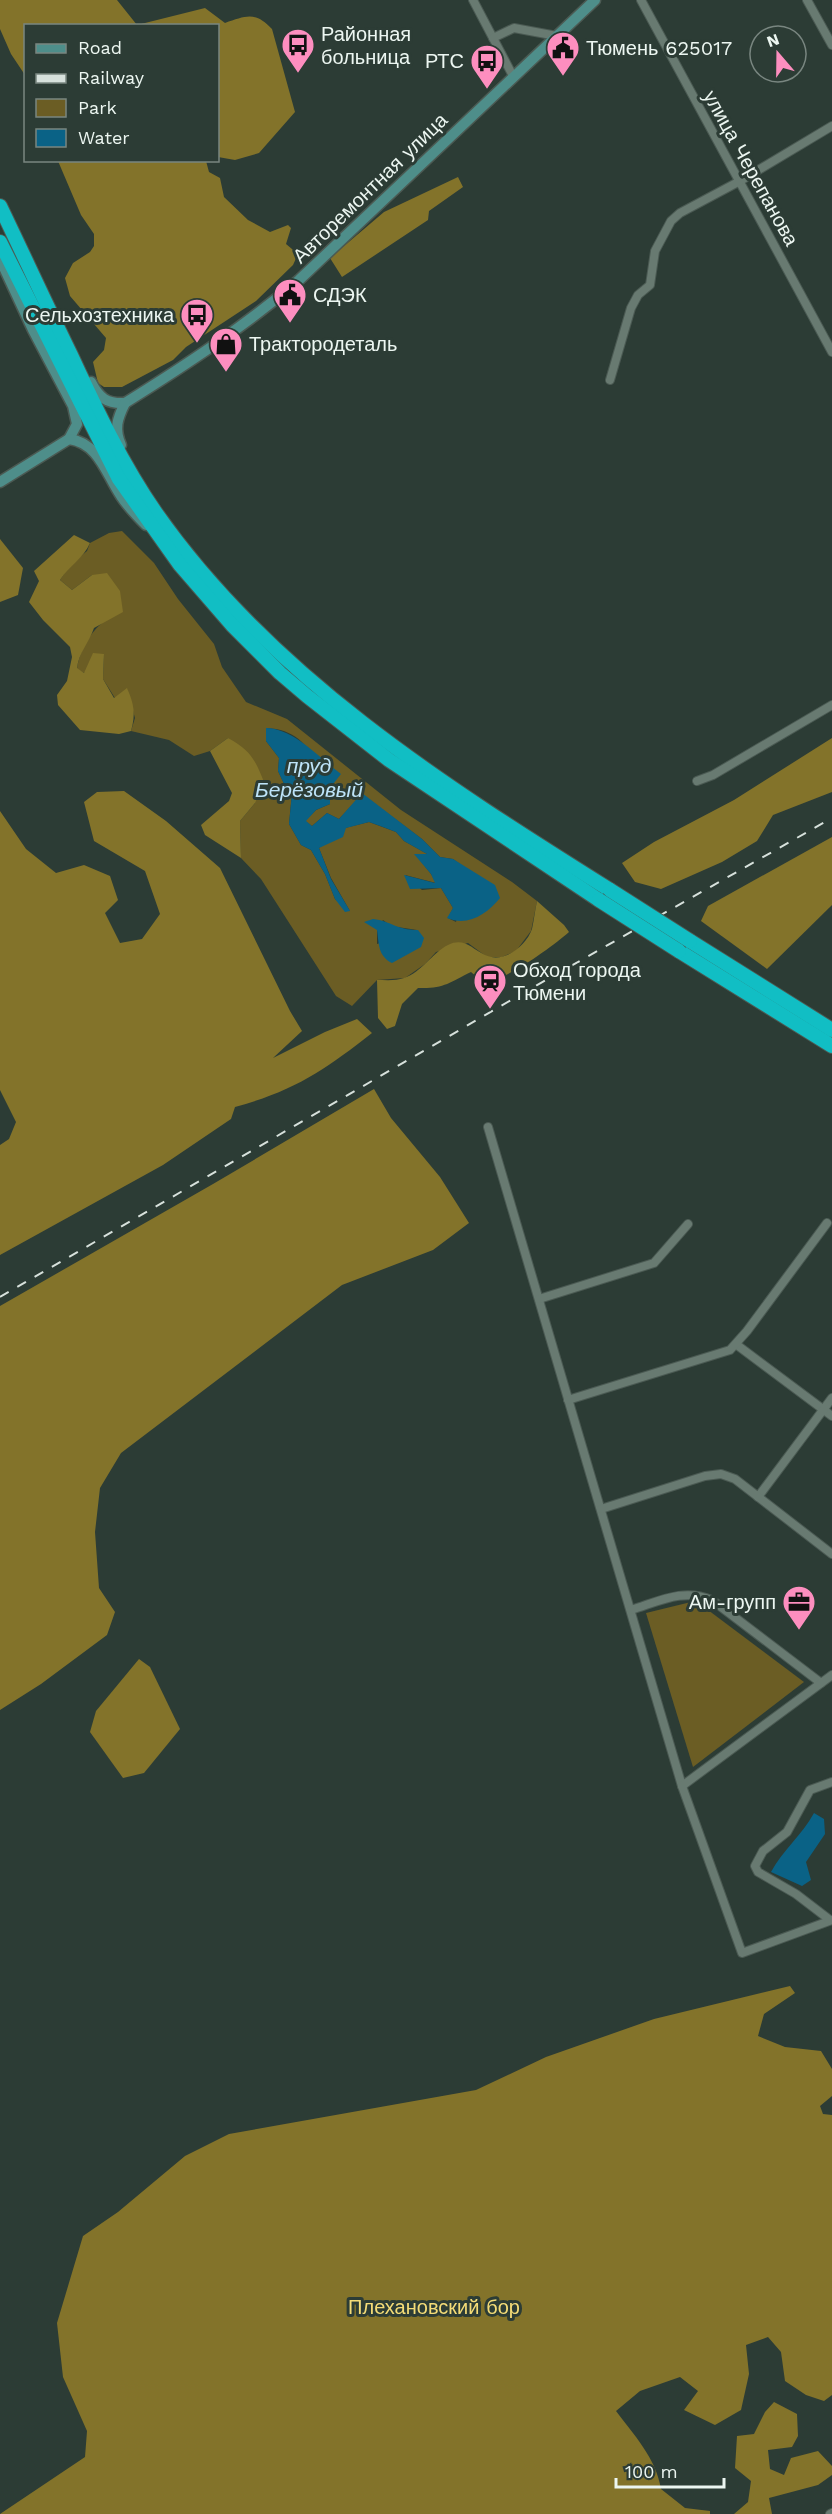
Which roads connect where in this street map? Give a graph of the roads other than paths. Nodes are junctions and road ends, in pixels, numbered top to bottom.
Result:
1 (473, 0) edge
2 (595, 0) edge
3 (641, 0) edge
4 (807, 0) edge
5 (557, 36) junction
6 (493, 38) junction
7 (832, 45) edge
8 (513, 76) junction
9 (832, 126) edge
10 (740, 181) junction
11 (0, 206) edge
12 (0, 242) edge
13 (0, 259) edge
14 (44, 299) junction
15 (832, 352) edge
16 (609, 380) dead end
17 (125, 404) junction
18 (69, 439) junction
19 (0, 482) edge
20 (155, 511) junction
21 (160, 538) junction
22 (832, 705) edge
23 (697, 781) dead end
24 (832, 1030) edge
25 (832, 1046) edge
26 (488, 1127) dead end
27 (827, 1222) dead end
28 (688, 1224) dead end
29 (539, 1299) junction
30 (737, 1345) junction
31 (832, 1398) edge
32 (568, 1400) junction
33 (823, 1409) junction
34 (832, 1416) edge
35 (758, 1497) junction
36 (600, 1509) junction
37 (832, 1554) edge
38 (631, 1610) junction
39 (832, 1675) edge
40 (821, 1683) junction
41 (832, 1782) edge
42 (682, 1786) junction
43 (831, 1920) edge

1 - 6 street
2 - 5 street, Авторемонтная улица
3 - 10 street, улица Черепанова
4 - 7 street
5 - 6 street
5 - 8 street, Авторемонтная улица
6 - 8 street
8 - 17 street, Авторемонтная улица
9 - 10 street
10 - 15 street, улица Черепанова
10 - 16 street
11 - 14 highway
12 - 21 highway
13 - 18 street
14 - 17 street
14 - 20 highway
17 - 20 street
18 - 19 street
18 - 21 street
20 - 24 highway, bridge
21 - 25 highway, bridge
22 - 23 street
26 - 29 street
27 - 30 street
28 - 29 street
29 - 32 street
30 - 32 street
30 - 33 street
31 - 33 street
32 - 36 street
33 - 34 street
33 - 35 street
35 - 36 street
35 - 37 street
36 - 38 street
38 - 40 street
38 - 42 street
39 - 40 street
40 - 42 street
41 - 43 street
42 - 43 street

